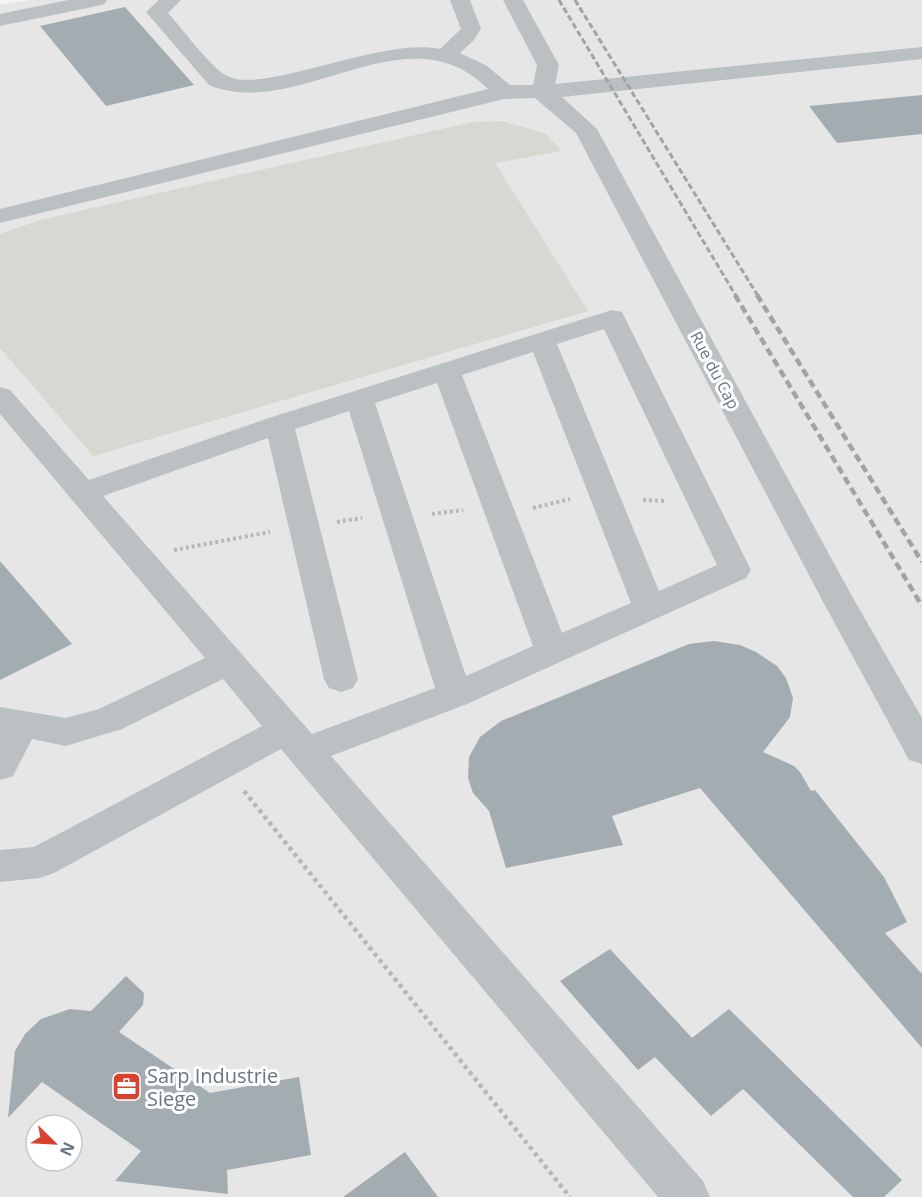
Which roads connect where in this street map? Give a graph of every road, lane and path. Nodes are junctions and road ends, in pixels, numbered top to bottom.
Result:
1 (97, 0) edge
2 (171, 0) edge
3 (460, 0) edge
4 (513, 0) edge
5 (0, 20) edge
6 (922, 53) edge
7 (444, 56) junction
8 (504, 92) junction
9 (542, 92) junction
10 (0, 216) edge
11 (542, 340) junction
12 (446, 370) junction
13 (0, 396) edge
14 (359, 398) junction
15 (279, 424) junction
16 (82, 493) junction
17 (650, 609) junction
18 (552, 652) junction
19 (228, 662) junction
20 (341, 679) dead end
21 (455, 695) junction
22 (11, 723) edge
23 (294, 741) junction
24 (922, 750) edge
25 (0, 766) edge
26 (0, 866) edge
27 (687, 1197) edge

1 - 5 street
2 - 7 street
3 - 7 street
4 - 9 street
6 - 9 street
7 - 8 street
8 - 9 street
8 - 10 street
9 - 24 street, Rue du Cap
11 - 12 street
11 - 17 street
11 - 17 street
12 - 14 street
12 - 18 street
13 - 16 street
14 - 15 street
14 - 21 street
15 - 16 street
15 - 20 street
16 - 19 street
17 - 18 street
18 - 21 street
19 - 22 street
19 - 23 street
21 - 23 street
22 - 25 street
23 - 26 street
23 - 27 street

